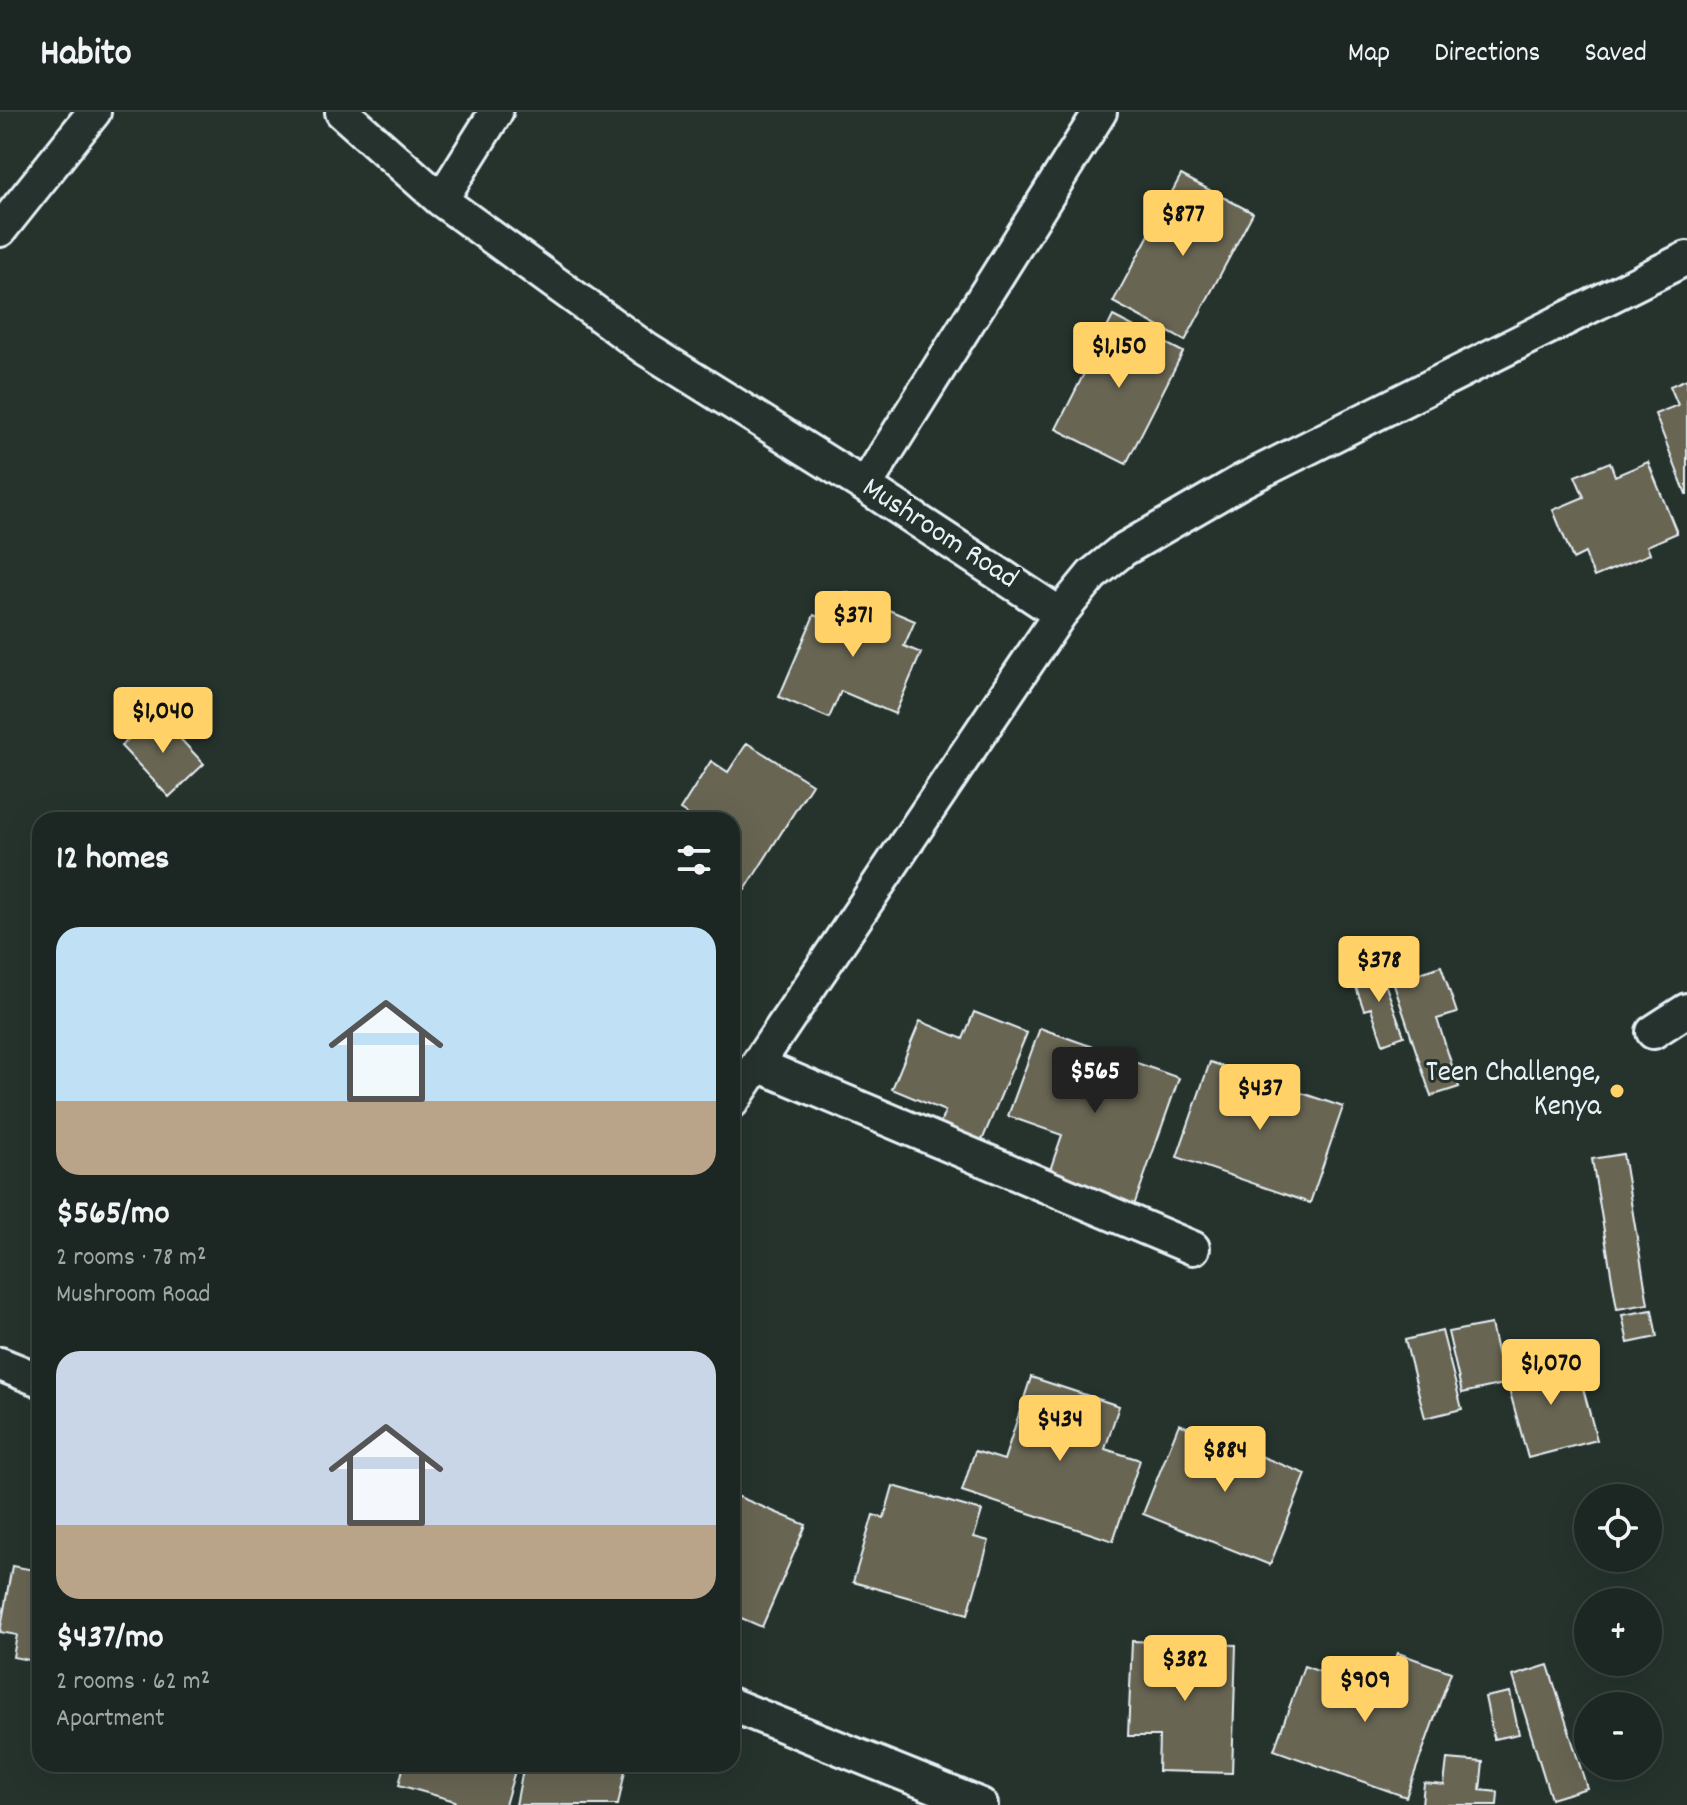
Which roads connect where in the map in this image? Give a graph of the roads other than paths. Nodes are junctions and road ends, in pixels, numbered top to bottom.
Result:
1 (94, 112) edge
2 (342, 112) edge
3 (496, 112) edge
4 (1100, 112) edge
5 (441, 200) junction
6 (0, 230) edge
7 (1687, 258) edge
8 (865, 486) junction
9 (1060, 614) junction
10 (1687, 1010) edge
11 (1653, 1032) dead end
12 (758, 1065) junction
13 (740, 1091) edge
14 (1193, 1248) dead end
15 (0, 1364) edge
16 (32, 1377) edge
17 (740, 1708) edge
18 (981, 1805) edge

1 - 6 street
2 - 5 street, Mushroom Road
3 - 5 street
4 - 8 street
5 - 8 street, Mushroom Road
7 - 9 street
8 - 9 street, Mushroom Road
9 - 12 street
10 - 11 street
12 - 13 street
12 - 14 street
15 - 16 street
17 - 18 street

